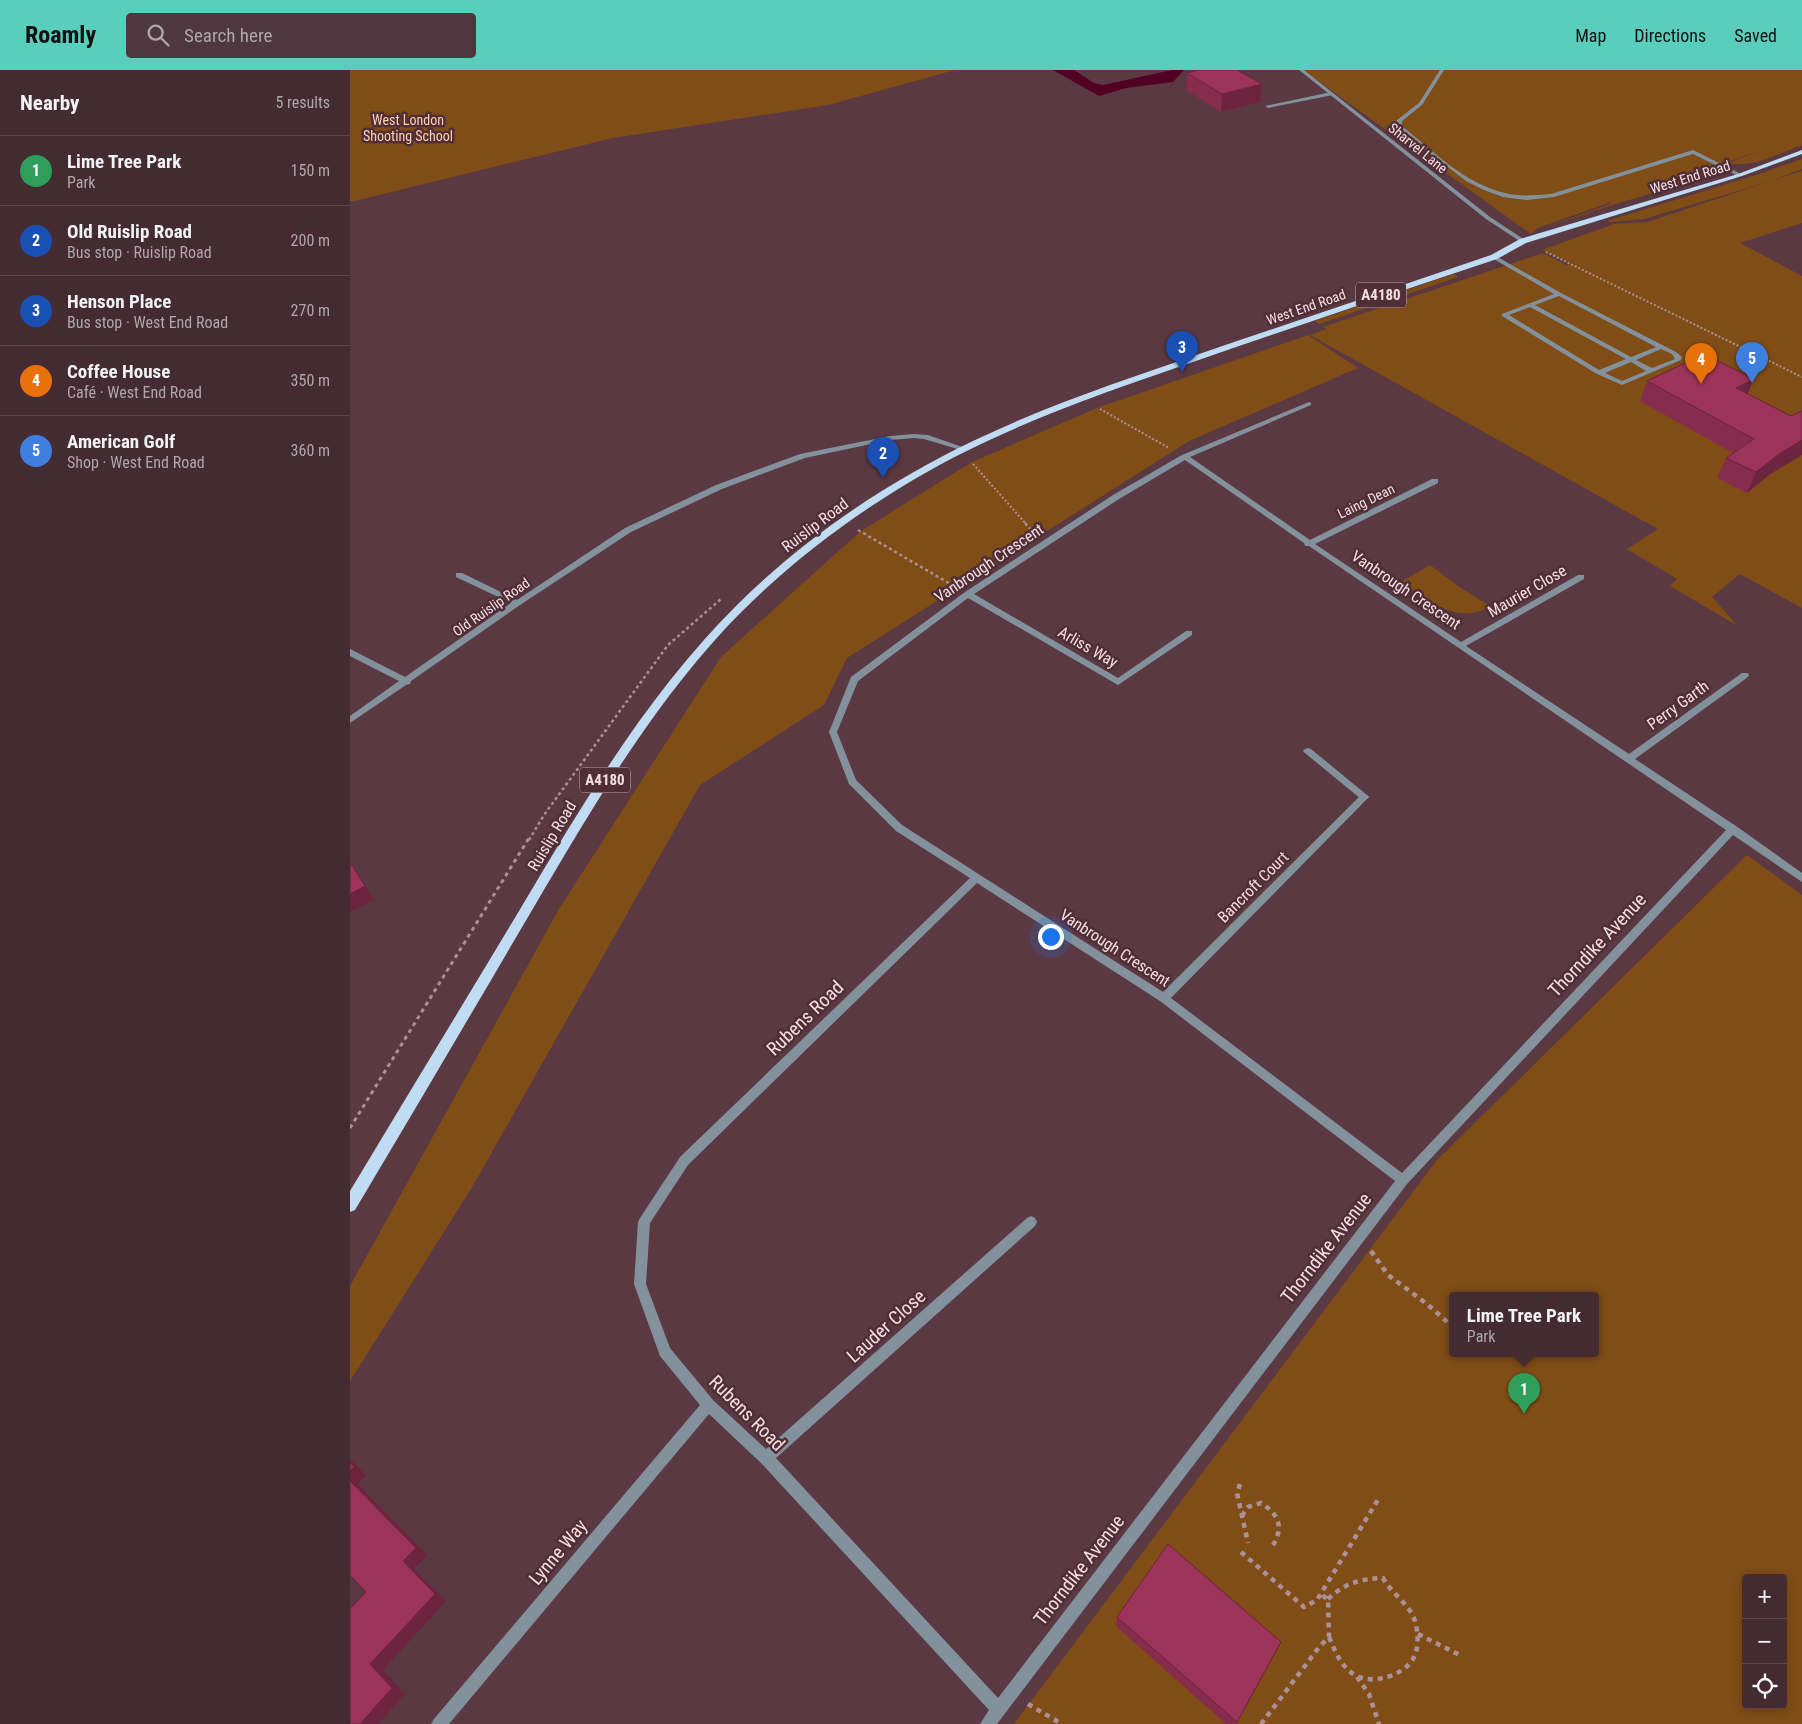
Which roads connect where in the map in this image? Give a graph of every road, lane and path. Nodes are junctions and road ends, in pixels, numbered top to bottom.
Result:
1 (1301, 70) edge
2 (1442, 70) edge
3 (1331, 94) junction
4 (1268, 106) dead end
5 (1802, 152) edge
6 (1740, 175) junction
7 (1523, 241) junction
8 (1494, 257) junction
9 (1560, 294) junction
10 (1530, 305) junction
11 (1661, 347) junction
12 (1630, 359) junction
13 (1652, 371) junction
14 (1599, 373) junction
15 (1802, 378) edge
16 (1309, 404) dead end
17 (1097, 408) dead end
18 (964, 449) junction
19 (1185, 457) junction
20 (970, 461) dead end
21 (1435, 481) dead end
22 (858, 530) dead end
23 (1043, 544) junction
24 (1308, 544) junction
25 (459, 575) dead end
26 (1581, 577) dead end
27 (968, 594) junction
28 (517, 603) junction
29 (1189, 633) dead end
30 (1462, 645) junction
31 (350, 652) edge
32 (1745, 675) dead end
33 (407, 682) junction
34 (350, 720) edge
35 (1308, 752) dead end
36 (1629, 759) junction
37 (1733, 829) junction
38 (977, 877) junction
39 (1802, 878) edge
40 (1164, 998) junction
41 (1403, 1180) junction
42 (350, 1205) edge
43 (1031, 1222) dead end
44 (1357, 1240) junction
45 (1449, 1324) edge
46 (708, 1406) junction
47 (766, 1458) junction
48 (1240, 1484) dead end
49 (1379, 1498) dead end
50 (1242, 1516) junction
51 (1248, 1543) dead end
52 (1272, 1548) dead end
53 (1241, 1552) dead end
54 (1320, 1594) junction
55 (1328, 1599) junction
56 (1418, 1634) junction
57 (1329, 1638) junction
58 (1460, 1655) dead end
59 (1357, 1676) junction
60 (1010, 1693) junction
61 (998, 1709) junction
62 (439, 1724) edge
63 (988, 1724) edge
64 (1062, 1724) edge
65 (1261, 1724) edge
66 (1379, 1724) edge

1 - 3 street, Sharvel Lane
2 - 6 street
3 - 4 street
3 - 7 street, Sharvel Lane
5 - 6 main road, West End Road / A4180
6 - 7 main road, West End Road / A4180
7 - 8 main road, West End Road / A4180
7 - 15 path
8 - 9 street
8 - 18 main road, West End Road / A4180
9 - 10 street
9 - 11 street
10 - 12 street
10 - 14 street
11 - 12 street
11 - 13 street
12 - 13 street
12 - 14 street
13 - 14 street
16 - 19 street
17 - 19 path
18 - 28 street, Old Ruislip Road
18 - 42 main road, Ruislip Road / A4180
19 - 23 street, Vanbrough Crescent
19 - 24 street, Vanbrough Crescent
20 - 23 path
21 - 24 street, Laing Dean
22 - 27 path
23 - 27 street, Vanbrough Crescent
24 - 30 street, Vanbrough Crescent
25 - 28 street
26 - 30 street, Maurier Close
27 - 29 street, Arliss Way
27 - 38 street, Vanbrough Crescent
28 - 33 street, Old Ruislip Road
30 - 36 street, Vanbrough Crescent
31 - 33 street
32 - 36 street, Perry Garth
33 - 34 street, Old Ruislip Road
35 - 40 street, Bancroft Court
36 - 37 street, Vanbrough Crescent
37 - 39 street, Vanbrough Crescent
37 - 41 street, Thorndike Avenue
38 - 40 street, Vanbrough Crescent
38 - 46 street, Rubens Road
40 - 41 street, Vanbrough Crescent
41 - 44 street, Thorndike Avenue
43 - 47 street, Lauder Close
44 - 45 path
44 - 60 street, Thorndike Avenue
46 - 47 street, Rubens Road
46 - 62 street, Lynne Way
47 - 61 street, Rubens Road
48 - 50 path
49 - 54 path
50 - 51 path
50 - 52 path
53 - 54 path
54 - 55 path
55 - 56 path
55 - 57 path
56 - 58 path
56 - 59 path
57 - 59 path
57 - 65 path
59 - 66 path
60 - 61 street, Thorndike Avenue
60 - 64 path
61 - 63 street, Thorndike Avenue

